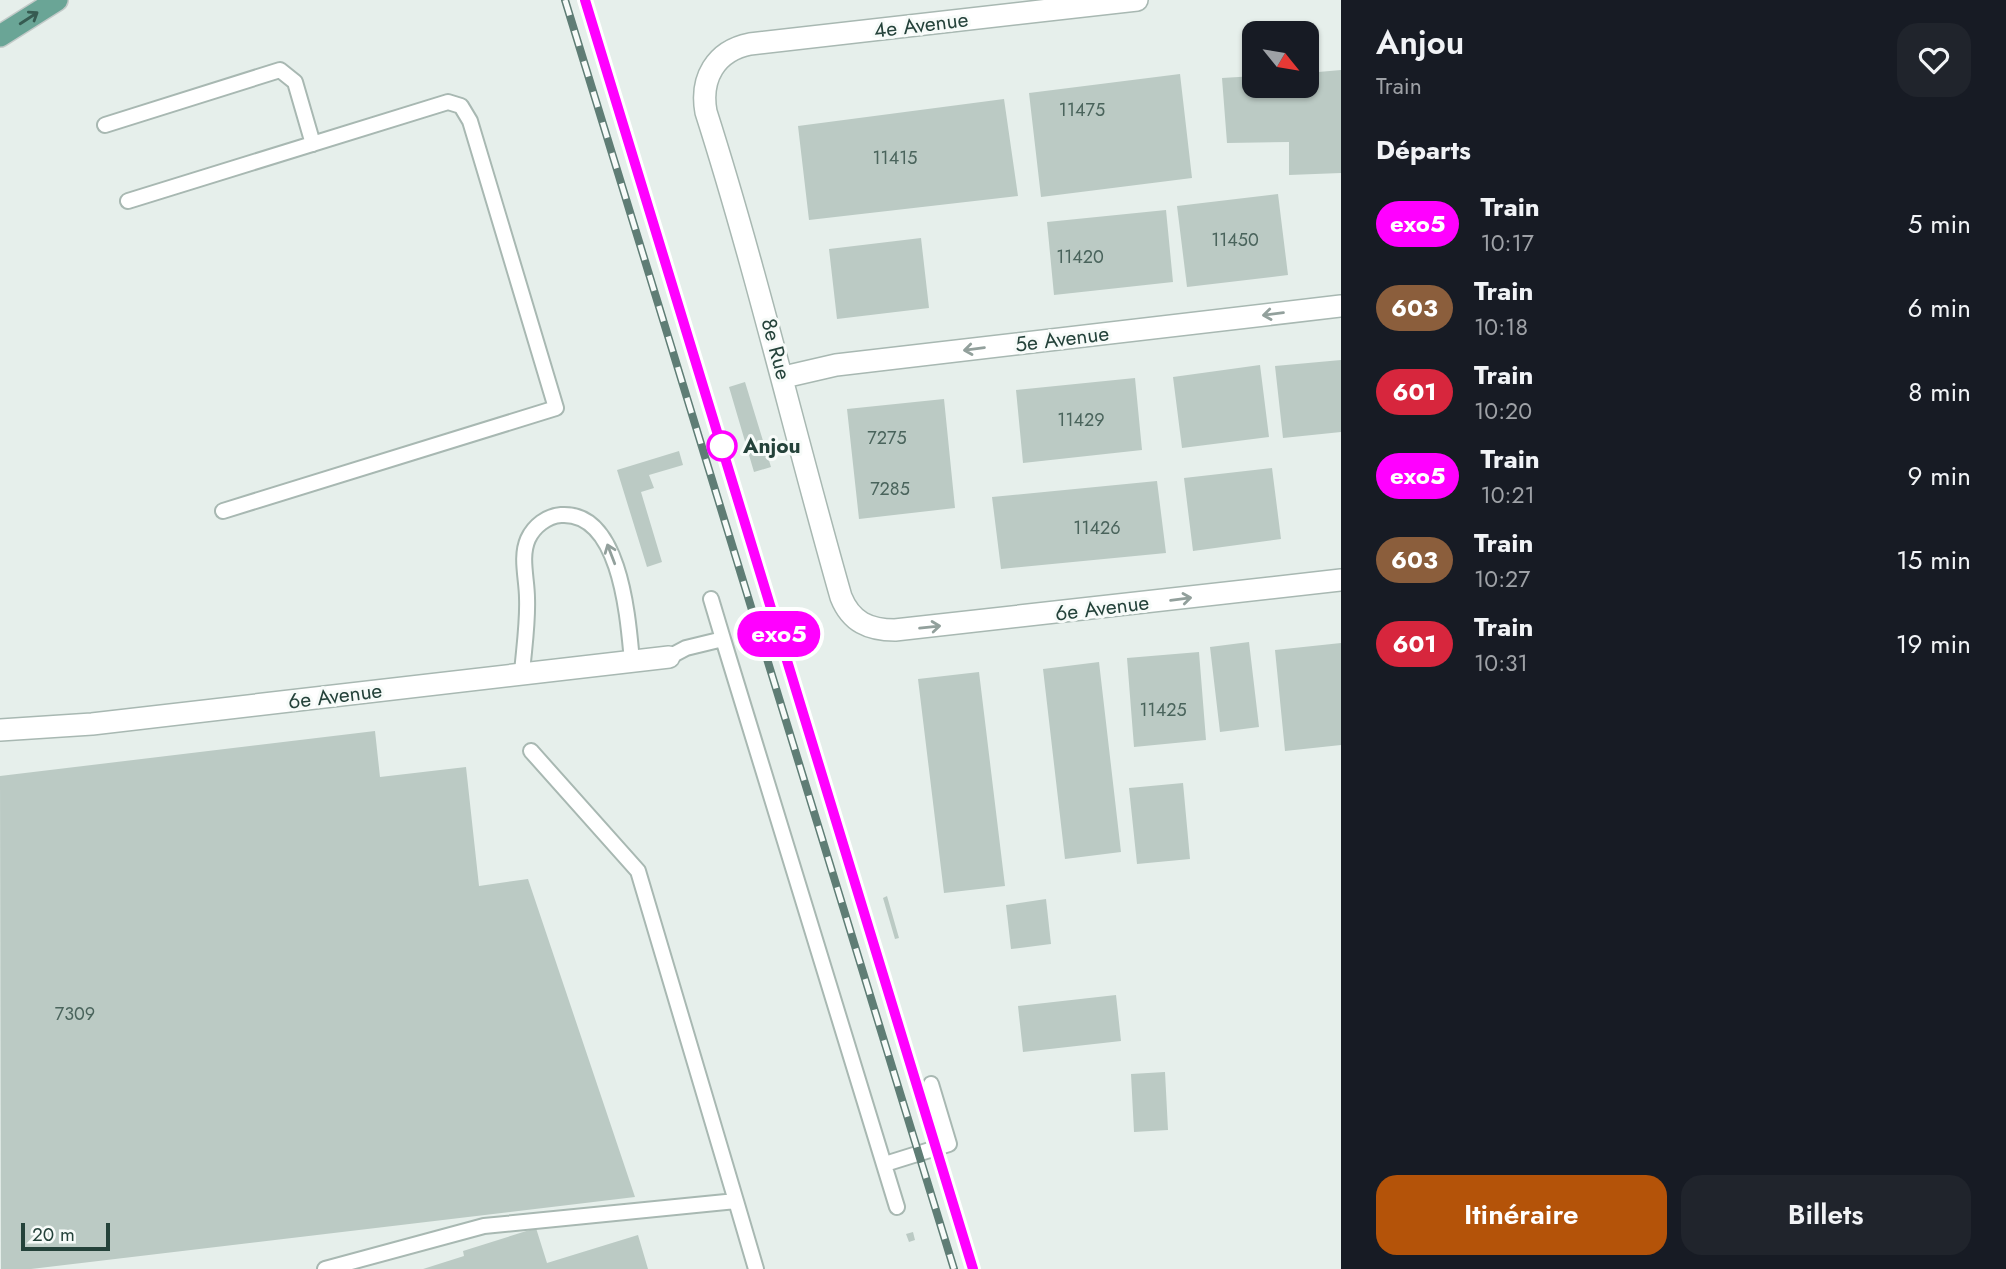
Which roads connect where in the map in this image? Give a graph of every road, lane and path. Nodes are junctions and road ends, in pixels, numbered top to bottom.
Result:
1 (57, 0) edge
2 (1138, 0) edge
3 (0, 36) edge
4 (712, 68) joint
5 (105, 125) dead end
6 (313, 144) junction
7 (128, 201) dead end
8 (1341, 306) edge
9 (784, 377) junction
10 (223, 511) dead end
11 (1341, 580) edge
12 (711, 599) dead end
13 (863, 624) joint
14 (723, 639) junction
15 (669, 657) joint
16 (632, 661) junction
17 (522, 673) junction
18 (0, 730) edge
19 (531, 751) dead end
20 (931, 1084) dead end
21 (885, 1164) junction
22 (736, 1201) junction
23 (897, 1207) dead end
24 (325, 1269) edge
25 (755, 1269) edge

3 -> 1 main road
2 - 4 street, 4e Avenue
4 - 9 street, 8e Rue
5 - 6 lane
6 - 7 lane
6 - 10 lane
8 -> 9 street, 5e Avenue
9 - 13 street, 8e Rue
13 -> 11 street, 6e Avenue
12 - 14 lane
14 - 15 lane
14 - 21 lane
15 - 16 street, 6e Avenue
16 - 17 street, 6e Avenue
16 -> 17 lane
17 - 18 street, 6e Avenue
19 - 22 lane
20 - 21 lane
21 - 23 lane
22 - 24 lane
22 - 25 lane

